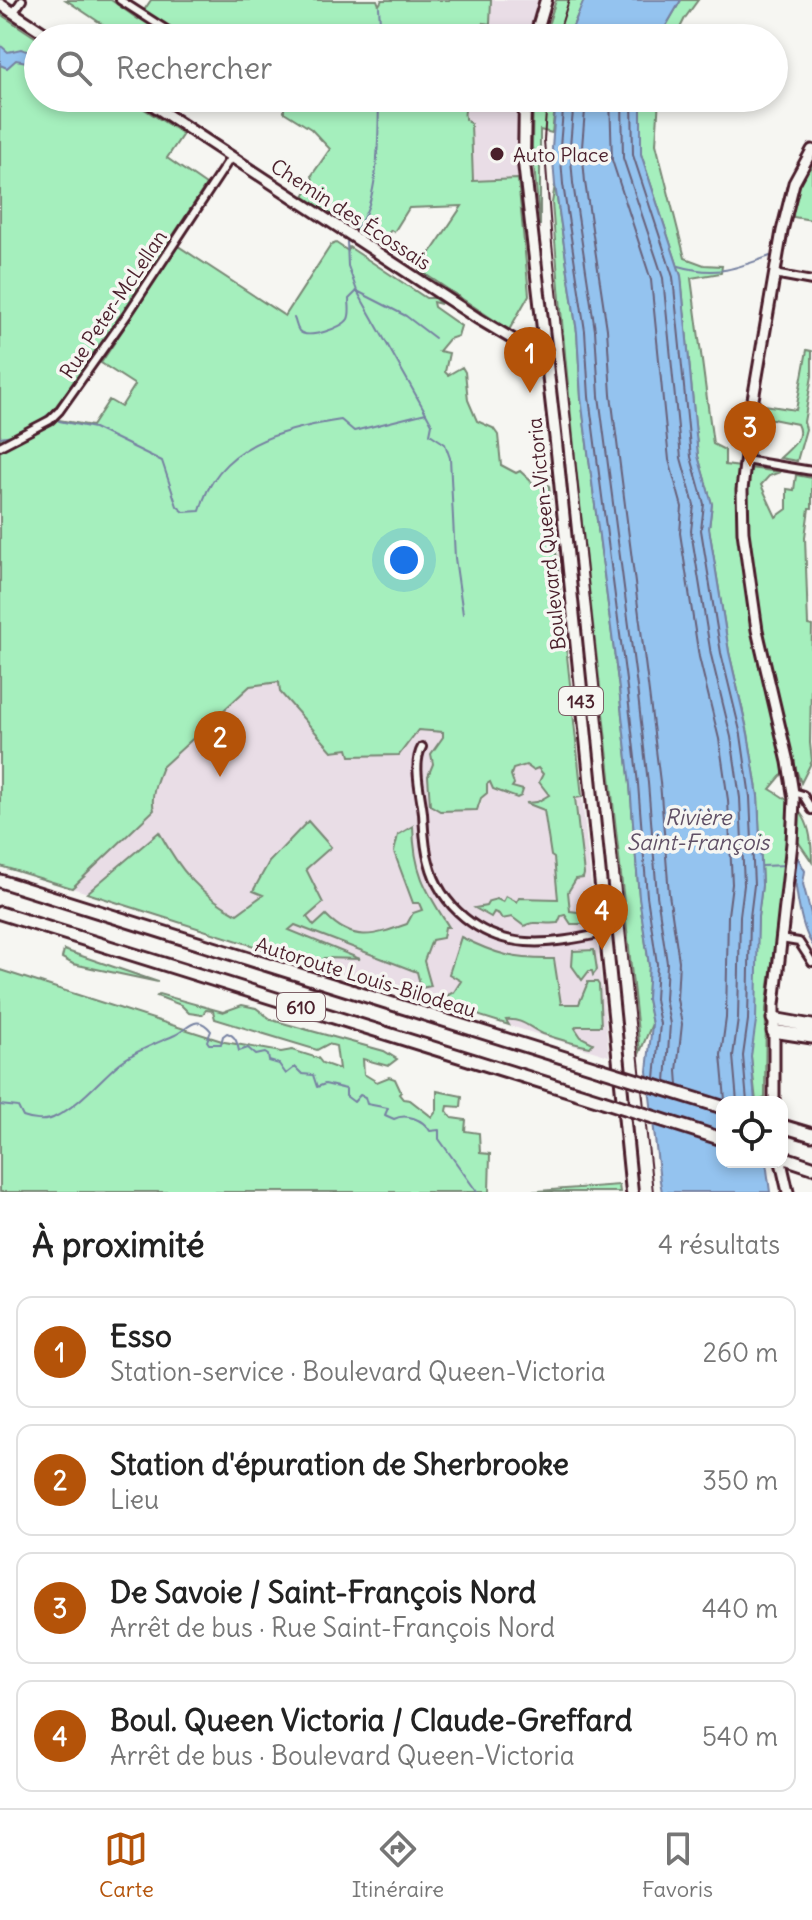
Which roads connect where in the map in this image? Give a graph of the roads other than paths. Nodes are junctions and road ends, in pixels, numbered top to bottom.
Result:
1 (22, 0) edge
2 (120, 0) edge
3 (546, 0) edge
4 (8, 6) edge
5 (33, 24) edge
6 (157, 24) edge
7 (539, 24) edge
8 (163, 112) edge
9 (525, 112) edge
10 (812, 150) edge
11 (231, 157) junction
12 (774, 274) junction
13 (812, 281) edge
14 (546, 350) junction
15 (0, 446) edge
16 (745, 460) junction
17 (812, 471) edge
18 (422, 747) dead end
19 (793, 792) junction
20 (812, 810) edge
21 (0, 881) edge
22 (0, 913) edge
23 (604, 933) junction
24 (781, 939) junction
25 (812, 962) edge
26 (773, 1025) junction
27 (812, 1026) edge
28 (812, 1037) edge
29 (774, 1096) edge
30 (716, 1105) edge
31 (788, 1127) edge
32 (812, 1135) edge
33 (716, 1137) edge
34 (788, 1160) edge
35 (812, 1167) edge
36 (784, 1168) edge
37 (632, 1192) edge
38 (788, 1192) edge

1 - 4 street
2 - 6 street
3 - 7 main road
4 - 5 street
8 - 11 street, Chemin des Écossais
9 - 14 main road, 143
10 - 12 street
11 - 14 street, Chemin des Écossais
11 - 15 street, Rue Peter-McLellan
12 - 13 street
12 - 16 street
14 - 23 main road, Boulevard Queen-Victoria / 143
16 - 17 street
16 - 19 street
18 - 23 street
19 - 20 street
19 - 24 street
21 - 30 highway, Autoroute Louis-Bilodeau / 610, bridge
22 - 33 highway, 610, bridge
23 - 37 main road, Boulevard Queen-Victoria / 143
24 - 25 street
24 - 26 street
26 - 27 highway
26 - 28 highway
26 - 29 street
31 - 32 highway
34 - 35 highway
36 - 38 street

